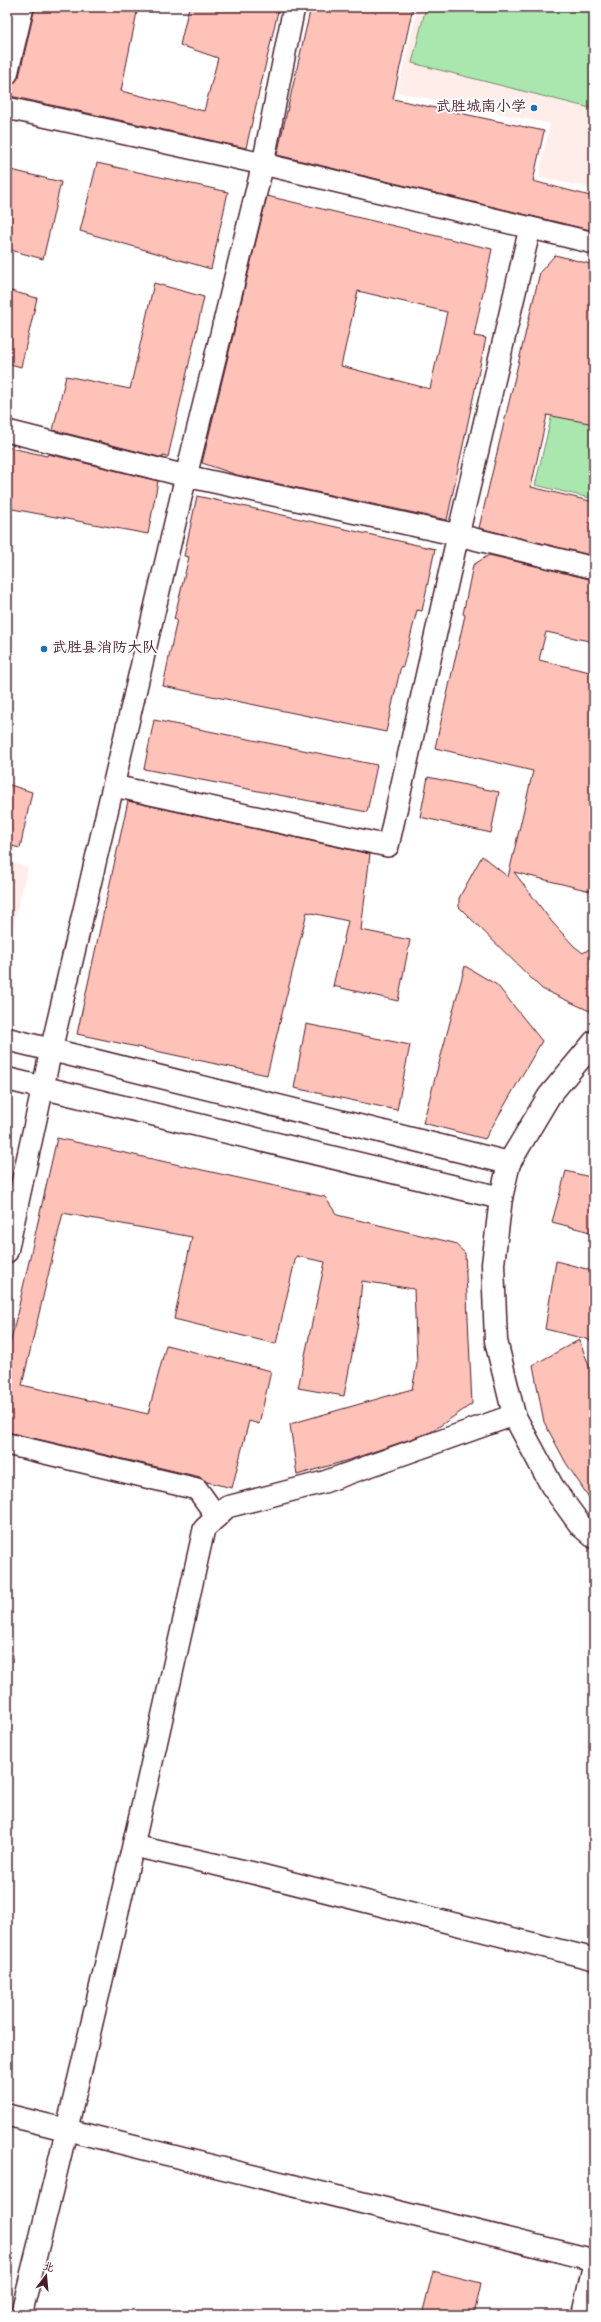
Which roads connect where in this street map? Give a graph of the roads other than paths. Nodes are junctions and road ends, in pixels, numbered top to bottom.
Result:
1 (23, 7) edge
2 (294, 7) edge
3 (7, 74) edge
4 (7, 108) edge
5 (263, 164) junction
6 (530, 228) junction
7 (594, 243) edge
8 (7, 431) edge
9 (186, 476) junction
10 (458, 535) junction
11 (594, 568) edge
12 (114, 786) junction
13 (7, 1039) edge
14 (594, 1042) edge
15 (51, 1050) junction
16 (7, 1079) edge
17 (43, 1088) junction
18 (509, 1163) junction
19 (501, 1198) junction
20 (7, 1252) edge
21 (514, 1414) junction
22 (7, 1444) edge
23 (217, 1517) junction
24 (594, 1537) edge
25 (134, 1846) junction
26 (594, 1959) edge
27 (7, 2115) edge
28 (67, 2130) junction
29 (594, 2260) edge
30 (594, 2265) edge
31 (21, 2315) edge
32 (583, 2315) edge

1 - 3 street
2 - 5 street
4 - 5 street
5 - 6 street
5 - 9 street
6 - 7 street
6 - 10 street
8 - 9 street
9 - 10 street
9 - 12 street
10 - 11 street
10 - 12 street
12 - 15 street
13 - 15 main road
14 - 18 main road
15 - 17 street
15 - 18 main road
16 - 17 main road
17 - 19 main road
17 - 20 street
18 - 19 main road
19 - 21 main road
21 - 23 street
21 - 24 main road
22 - 23 street
23 - 25 street
25 - 26 street
25 - 28 street
27 - 28 street
28 - 29 street
28 - 31 street
30 - 32 main road

